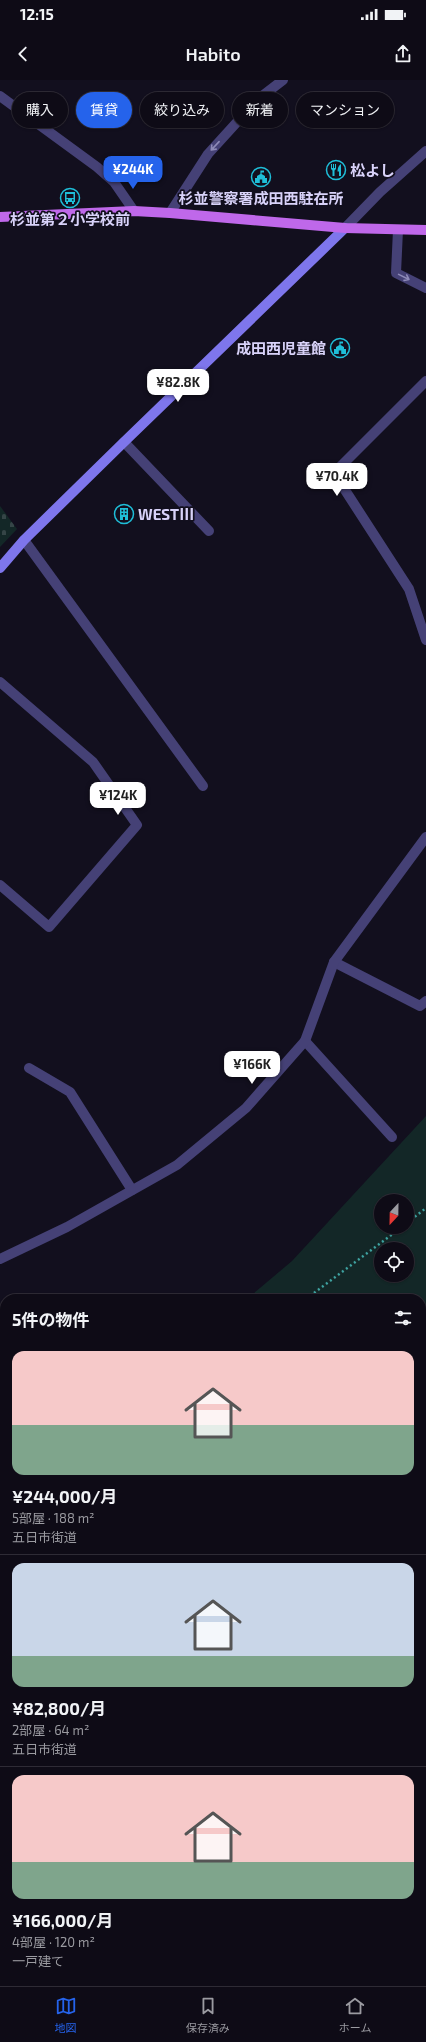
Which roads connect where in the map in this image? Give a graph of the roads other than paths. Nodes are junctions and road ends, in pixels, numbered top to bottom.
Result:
1 (283, 80) edge
2 (0, 96) edge
3 (426, 150) edge
4 (134, 211) junction
5 (170, 213) junction
6 (0, 217) edge
7 (344, 228) junction
8 (398, 230) junction
9 (426, 230) edge
10 (426, 288) edge
11 (426, 381) edge
12 (124, 442) junction
13 (209, 531) dead end
14 (24, 540) junction
15 (0, 568) edge
16 (426, 640) edge
17 (0, 682) edge
18 (203, 786) dead end
19 (426, 837) edge
20 (0, 885) edge
21 (334, 962) junction
22 (426, 1001) edge
23 (306, 1041) junction
24 (29, 1068) dead end
25 (392, 1137) dead end
26 (132, 1190) junction
27 (0, 1259) edge

1 -> 5 street
2 - 4 street
3 - 7 street
4 - 5 main road
4 - 6 main road
5 - 7 main road
7 - 8 main road
7 - 12 street
8 - 9 main road
8 -> 10 street
11 - 16 street
12 - 13 street
12 - 14 street
14 - 15 street
14 - 18 street
17 - 20 street
19 - 21 street
21 - 22 street
21 - 23 street
23 - 25 street
23 - 26 street
24 - 26 street
26 - 27 street

